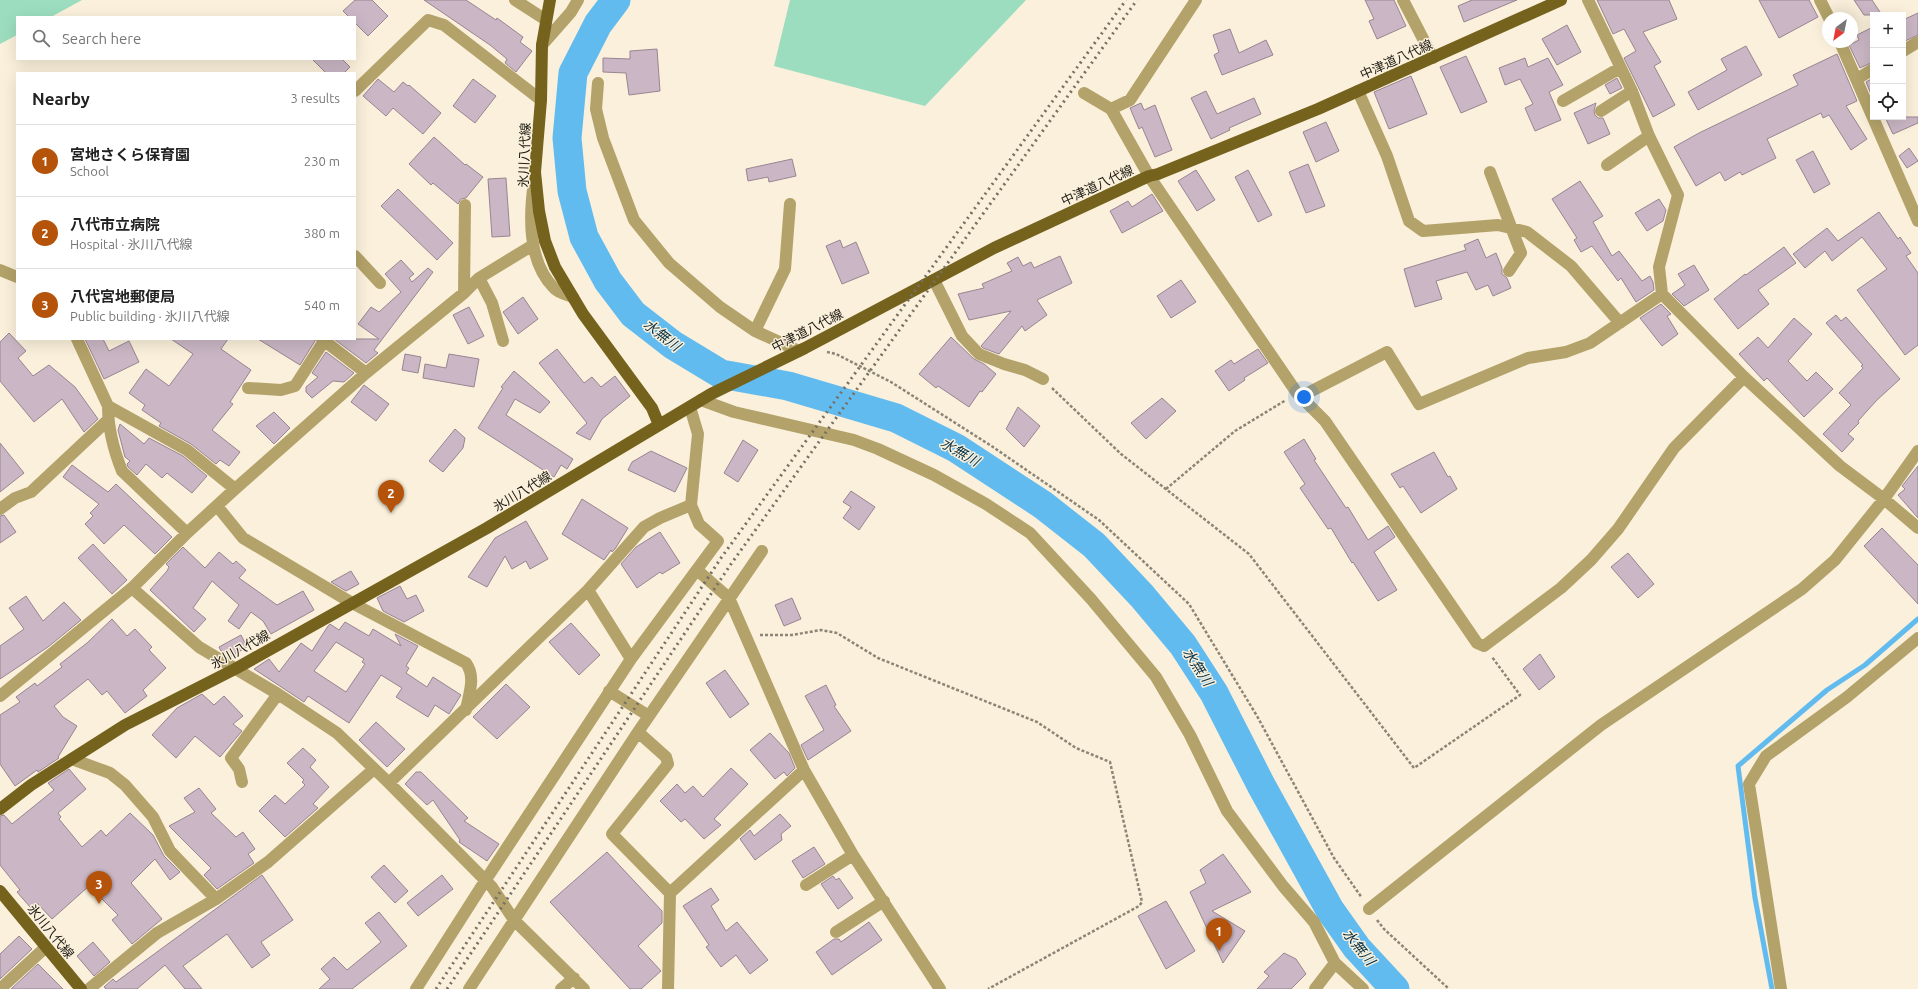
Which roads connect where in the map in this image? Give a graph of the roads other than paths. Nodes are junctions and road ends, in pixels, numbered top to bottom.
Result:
1 (515, 0) edge
2 (550, 0) edge
3 (578, 0) edge
4 (1196, 0) edge
5 (1403, 0) edge
6 (1561, 0) edge
7 (1588, 0) edge
8 (1820, 0) edge
9 (1826, 12) edge
10 (546, 20) junction
11 (1918, 42) edge
12 (542, 45) junction
13 (1843, 48) edge
14 (1906, 49) edge
15 (1433, 58) junction
16 (1620, 68) junction
17 (1870, 71) edge
18 (1856, 79) junction
19 (598, 83) dead end
20 (356, 90) edge
21 (1358, 91) junction
22 (1632, 91) junction
23 (1084, 93) dead end
24 (541, 100) junction
25 (1563, 101) dead end
26 (1111, 109) junction
27 (1601, 111) dead end
28 (1649, 136) junction
29 (1607, 165) dead end
30 (535, 172) junction
31 (1490, 172) dead end
32 (1149, 176) junction
33 (790, 204) dead end
34 (465, 205) dead end
35 (1918, 221) edge
36 (1512, 228) junction
37 (533, 245) junction
38 (356, 257) edge
39 (0, 270) edge
40 (1509, 271) dead end
41 (16, 277) edge
42 (479, 278) junction
43 (934, 280) junction
44 (380, 283) dead end
45 (464, 293) junction
46 (1662, 294) junction
47 (573, 297) junction
48 (1620, 323) junction
49 (755, 331) junction
50 (77, 340) edge
51 (323, 340) edge
52 (503, 341) dead end
53 (802, 349) junction
54 (366, 373) junction
55 (1744, 377) junction
56 (1043, 379) road end
57 (248, 388) dead end
58 (1300, 395) junction
59 (706, 397) junction
60 (108, 406) junction
61 (690, 407) junction
62 (108, 420) junction
63 (659, 425) junction
64 (1918, 451) edge
65 (235, 489) junction
66 (1884, 499) junction
67 (691, 505) junction
68 (217, 506) junction
69 (0, 509) edge
70 (1918, 528) edge
71 (187, 533) junction
72 (762, 551) dead end
73 (697, 570) junction
74 (132, 588) junction
75 (588, 590) junction
76 (729, 598) junction
77 (352, 603) junction
78 (1918, 638) edge
79 (631, 659) junction
80 (235, 669) junction
81 (609, 691) junction
82 (278, 694) junction
83 (0, 696) edge
84 (466, 710) junction
85 (649, 716) junction
86 (638, 732) junction
87 (72, 758) junction
88 (374, 769) junction
89 (804, 770) junction
90 (242, 782) dead end
91 (390, 784) junction
92 (0, 809) edge
93 (853, 855) junction
94 (485, 881) junction
95 (806, 885) dead end
96 (0, 891) edge
97 (670, 893) junction
98 (216, 899) junction
99 (884, 901) junction
100 (1369, 909) road end
101 (514, 920) junction
102 (836, 932) dead end
103 (46, 947) junction
104 (1335, 963) junction
105 (574, 978) junction
106 (0, 989) edge
107 (81, 989) edge
108 (89, 989) edge
109 (416, 989) edge
110 (469, 989) edge
111 (561, 989) edge
112 (584, 989) edge
113 (668, 989) edge
114 (940, 989) edge
115 (1314, 989) edge
116 (1363, 989) edge
117 (1781, 989) edge

1 - 10 street
2 - 10 main road, 氷川八代線
3 - 12 street
4 - 26 street
5 - 15 street
6 - 15 main road, 中津道八代線
7 - 16 street
8 - 9 street
10 - 12 main road, 氷川八代線
11 - 14 street
12 - 24 main road, 氷川八代線
13 - 18 street
15 - 21 main road, 中津道八代線
16 - 22 street
16 - 25 street
17 - 18 street
18 - 35 street
19 - 49 street
20 - 24 street
21 - 32 main road, 中津道八代線
21 - 36 street
22 - 27 street
22 - 28 street
23 - 26 street
24 - 30 main road, 氷川八代線
26 - 32 street
28 - 29 street
28 - 46 street
30 - 37 street
30 - 47 main road, 氷川八代線
31 - 36 street
32 - 43 main road, 中津道八代線
32 - 58 street
33 - 49 street
34 - 45 street
36 - 40 street
36 - 48 street
37 - 42 street
37 - 47 street
38 - 44 street
39 - 41 street
42 - 45 street
42 - 52 street
43 - 53 main road, 中津道八代線
43 - 56 street
45 - 54 street
46 - 48 street
46 - 55 street
47 - 63 main road, 氷川八代線
48 - 58 street
49 - 53 street
50 - 60 street
51 - 54 street
51 - 57 street
53 - 59 main road, 中津道八代線
54 - 65 street
55 - 58 street
55 - 66 street
59 - 61 main road, 中津道八代線
59 - 104 street
60 - 62 street
60 - 65 street
61 - 63 main road, 中津道八代線
61 - 67 street
62 - 69 street
62 - 71 street
63 - 77 main road, 氷川八代線
64 - 66 street
65 - 68 street
66 - 70 street
66 - 100 street
67 - 73 street
67 - 75 street
68 - 71 street
68 - 77 street
71 - 74 street
72 - 76 street
73 - 76 street
73 - 79 street
74 - 80 street
74 - 83 street
75 - 79 street
75 - 84 street
76 - 85 street
76 - 89 street
77 - 80 main road, 氷川八代線
77 - 84 street
78 - 117 street
79 - 81 street
80 - 82 street
80 - 87 main road, 氷川八代線
81 - 85 street
81 - 94 street
82 - 88 street
82 - 90 street
84 - 91 street
85 - 86 street
86 - 97 street
86 - 101 street
87 - 92 main road, 氷川八代線
87 - 98 street
88 - 91 street
88 - 98 street
89 - 93 street
89 - 97 street
91 - 94 street
93 - 95 street
93 - 99 street
94 - 101 street
94 - 109 street
96 - 103 main road, 氷川八代線
97 - 113 street
98 - 108 street
99 - 102 street
99 - 114 street
101 - 105 street
101 - 110 street
103 - 106 street
103 - 107 main road, 氷川八代線
104 - 115 street
104 - 116 street
105 - 111 street
105 - 112 street

